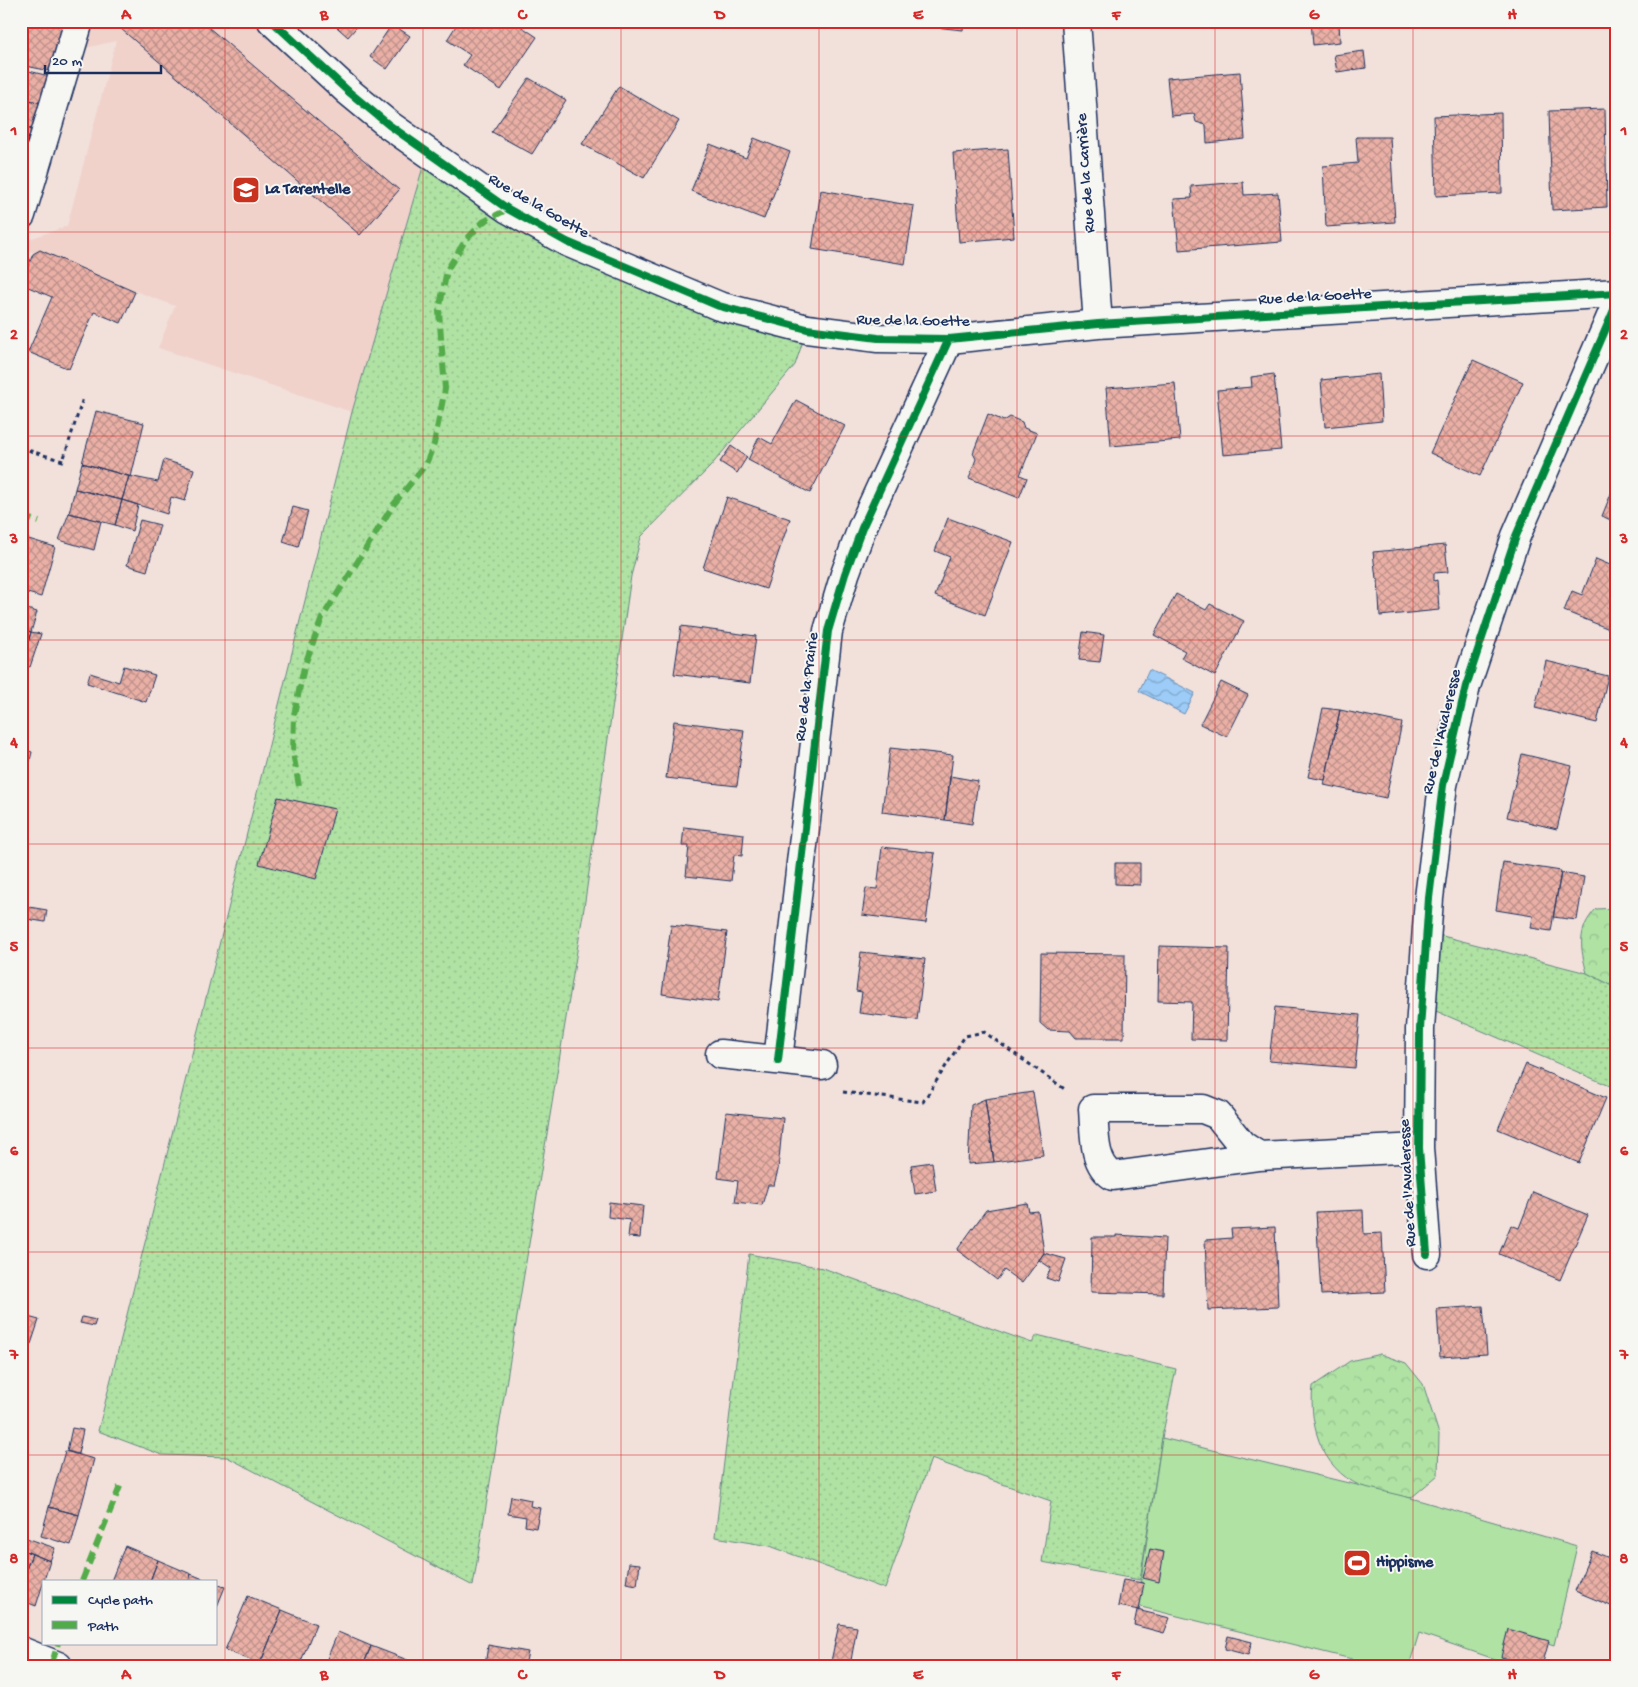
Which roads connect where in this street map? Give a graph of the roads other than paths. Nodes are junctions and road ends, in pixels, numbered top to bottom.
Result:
1 (79, 21) edge
2 (1076, 21) edge
3 (282, 30) edge
4 (21, 215) edge
5 (1617, 293) edge
6 (1617, 304) edge
7 (1098, 324) junction
8 (949, 339) junction
9 (720, 1054) dead end
10 (778, 1060) junction
11 (822, 1065) road end
12 (1419, 1148) junction
13 (1259, 1156) junction
14 (1427, 1254) dead end
15 (21, 1652) edge
16 (58, 1666) edge

1 - 4 street
2 - 7 street, Rue de la Carrière
3 - 8 street, Rue de la Goette
5 - 7 street, Rue de la Goette
6 - 12 street, Rue de l'Avaleresse
7 - 8 street, Rue de la Goette
8 - 10 street, Rue de la Prairie
9 - 10 street
10 - 11 street
12 - 13 street, Rue de l'Avaleresse
12 - 14 street, Rue de l'Avaleresse
13 - 13 street, Rue de l'Avaleresse
15 - 16 street

